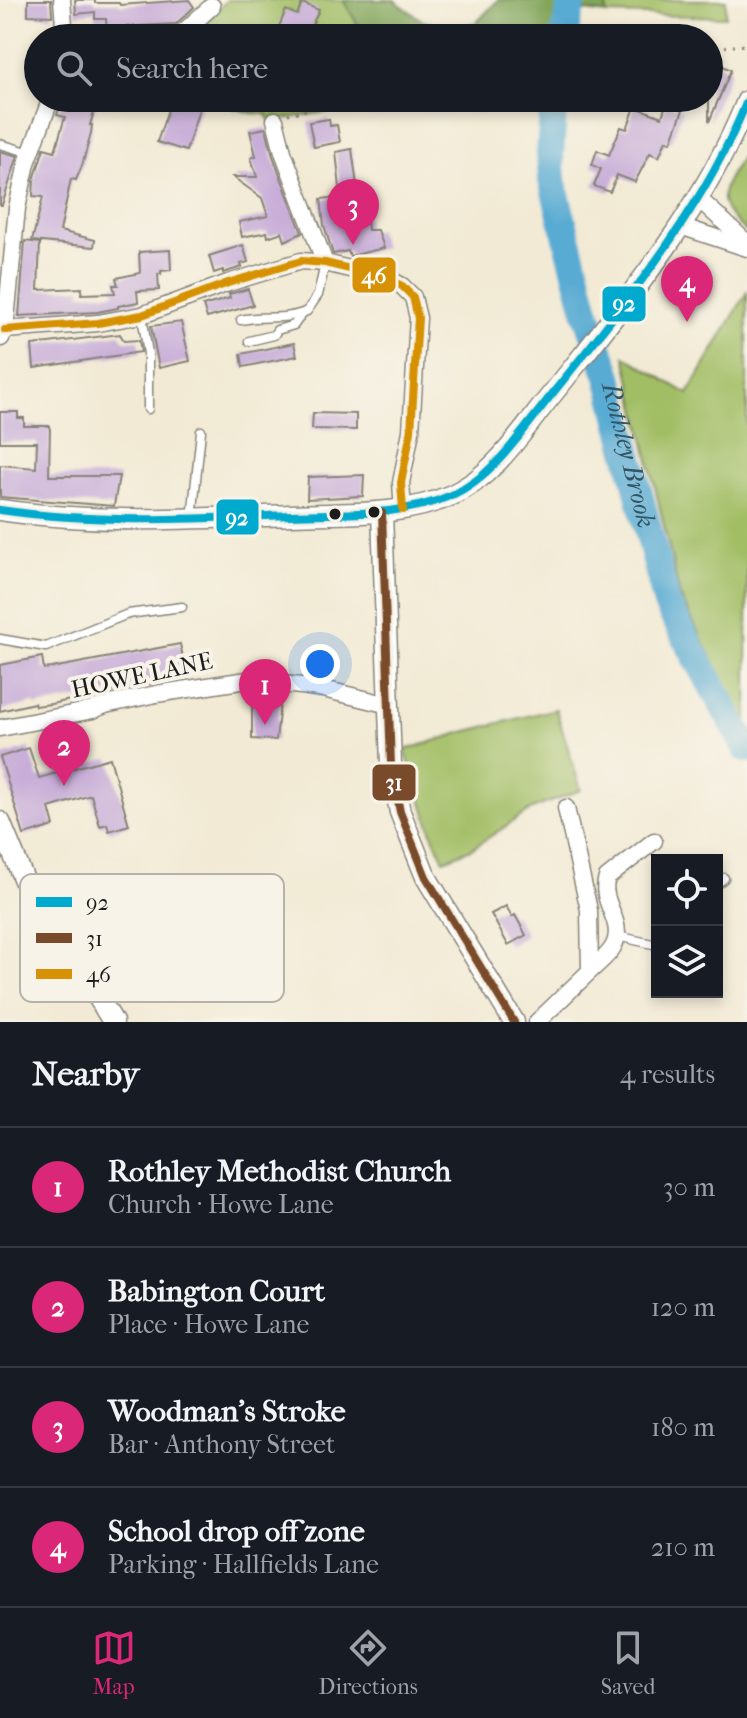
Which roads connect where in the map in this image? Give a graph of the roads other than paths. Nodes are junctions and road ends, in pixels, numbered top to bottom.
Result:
1 (62, 0) edge
2 (212, 6) dead end
3 (64, 24) edge
4 (192, 24) edge
5 (747, 101) edge
6 (46, 112) edge
7 (275, 120) road end
8 (0, 144) edge
9 (31, 153) junction
10 (698, 198) junction
11 (680, 226) junction
12 (747, 246) edge
13 (325, 263) junction
14 (142, 315) junction
15 (301, 315) junction
16 (241, 320) dead end
17 (2, 334) edge
18 (249, 341) dead end
19 (148, 409) dead end
20 (201, 431) dead end
21 (0, 510) edge
22 (403, 510) junction
23 (382, 513) junction
24 (192, 520) junction
25 (182, 607) dead end
26 (0, 639) edge
27 (389, 705) junction
28 (0, 728) edge
29 (566, 808) dead end
30 (0, 822) edge
31 (645, 842) dead end
32 (21, 874) edge
33 (617, 936) junction
34 (651, 944) edge
35 (590, 971) junction
36 (101, 1002) edge
37 (113, 1022) edge
38 (514, 1022) edge
39 (537, 1022) edge

1 - 3 street
2 - 4 street
5 - 10 street
6 - 9 street
7 - 13 street
8 - 9 lane
9 - 17 street
10 - 11 street
10 - 12 street
11 - 12 street
11 - 22 street
13 - 14 street
13 - 15 lane
13 - 22 street
14 - 17 street
14 - 19 lane
15 - 16 lane
15 - 18 lane
20 - 24 lane
21 - 24 street
22 - 23 street
23 - 24 street
23 - 27 street
25 - 26 lane
27 - 28 street, HOWE LANE
27 - 38 street
29 - 35 street
30 - 32 street
31 - 33 street
33 - 34 lane
33 - 35 street
35 - 39 street
36 - 37 street

